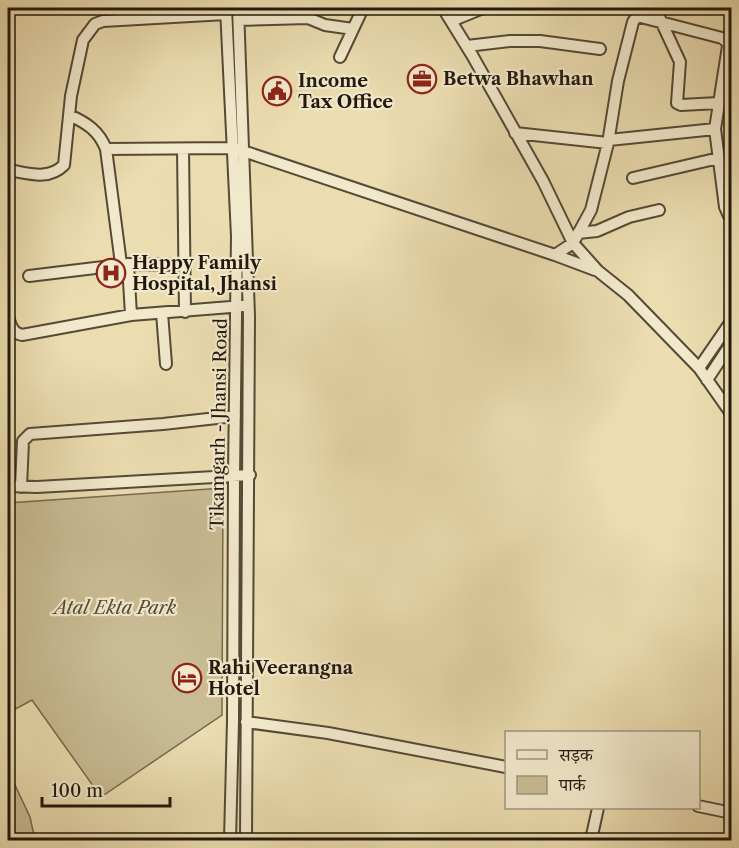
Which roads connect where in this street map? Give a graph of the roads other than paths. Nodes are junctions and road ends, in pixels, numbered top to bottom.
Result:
1 (238, 8) edge
2 (363, 8) edge
3 (443, 8) edge
4 (483, 8) edge
5 (655, 8) edge
6 (226, 11) edge
7 (239, 20) junction
8 (451, 21) junction
9 (663, 23) junction
10 (353, 29) junction
11 (467, 46) junction
12 (600, 49) dead end
13 (340, 57) dead end
14 (718, 103) junction
15 (69, 115) junction
16 (715, 129) junction
17 (516, 133) junction
18 (609, 141) junction
19 (183, 148) junction
20 (106, 149) junction
21 (239, 150) junction
22 (719, 158) junction
23 (8, 170) edge
24 (633, 178) dead end
25 (659, 210) dead end
26 (732, 216) edge
27 (576, 238) junction
28 (555, 255) junction
29 (125, 264) junction
30 (183, 265) junction
31 (598, 271) junction
32 (28, 276) dead end
33 (249, 306) junction
34 (237, 307) junction
35 (185, 312) junction
36 (162, 313) junction
37 (131, 315) junction
38 (8, 317) edge
39 (732, 320) edge
40 (732, 342) edge
41 (166, 364) dead end
42 (699, 368) junction
43 (707, 380) junction
44 (732, 415) edge
45 (235, 416) junction
46 (250, 475) junction
47 (234, 476) junction
48 (8, 486) edge
49 (21, 486) junction
50 (246, 722) junction
51 (505, 767) edge
52 (231, 799) junction
53 (247, 799) junction
54 (700, 806) edge
55 (598, 809) edge
56 (732, 813) edge
57 (230, 840) edge
58 (246, 840) edge
59 (591, 840) edge

1 - 7 street, Tikamgarh - Jhansi Road
2 - 10 street
3 - 8 street
4 - 8 street
5 - 9 street
6 - 15 street
6 - 21 street, Tikamgarh - Jhansi Road
7 - 10 street
7 - 21 street, Tikamgarh - Jhansi Road
8 - 11 street
9 - 14 street
9 - 14 street
9 - 18 street
10 - 13 street
11 - 12 street
11 - 17 street
14 - 16 street
15 - 20 street
15 - 23 street
16 - 18 street
16 - 22 street
17 - 18 street
17 - 27 street
18 - 27 street
19 - 20 street
19 - 21 street
19 - 30 street
20 - 29 street
21 - 28 street
21 - 33 street, Tikamgarh - Jhansi Road
21 - 34 street, Tikamgarh - Jhansi Road
22 - 24 street
22 - 26 street
25 - 27 street
27 - 28 street
27 - 31 street
28 - 31 street
29 - 30 street
29 - 32 street
29 - 37 street
30 - 35 street
31 - 42 street
33 - 34 street
33 - 46 street, Tikamgarh - Jhansi Road
34 - 35 street
34 - 45 street, Tikamgarh - Jhansi Road
35 - 36 street
36 - 37 street
36 - 41 street
37 - 38 street
39 - 42 street
40 - 43 street
42 - 43 street
43 - 44 street
45 - 47 street, Tikamgarh - Jhansi Road
45 - 49 street
46 - 47 street
46 - 50 street, Tikamgarh - Jhansi Road
47 - 49 street
47 - 52 street, Tikamgarh - Jhansi Road
48 - 49 street
50 - 51 street
50 - 53 street, Tikamgarh - Jhansi Road
52 - 53 street
52 - 57 street, Tikamgarh - Jhansi Road
53 - 58 street, Tikamgarh - Jhansi Road
54 - 56 street
55 - 59 street

